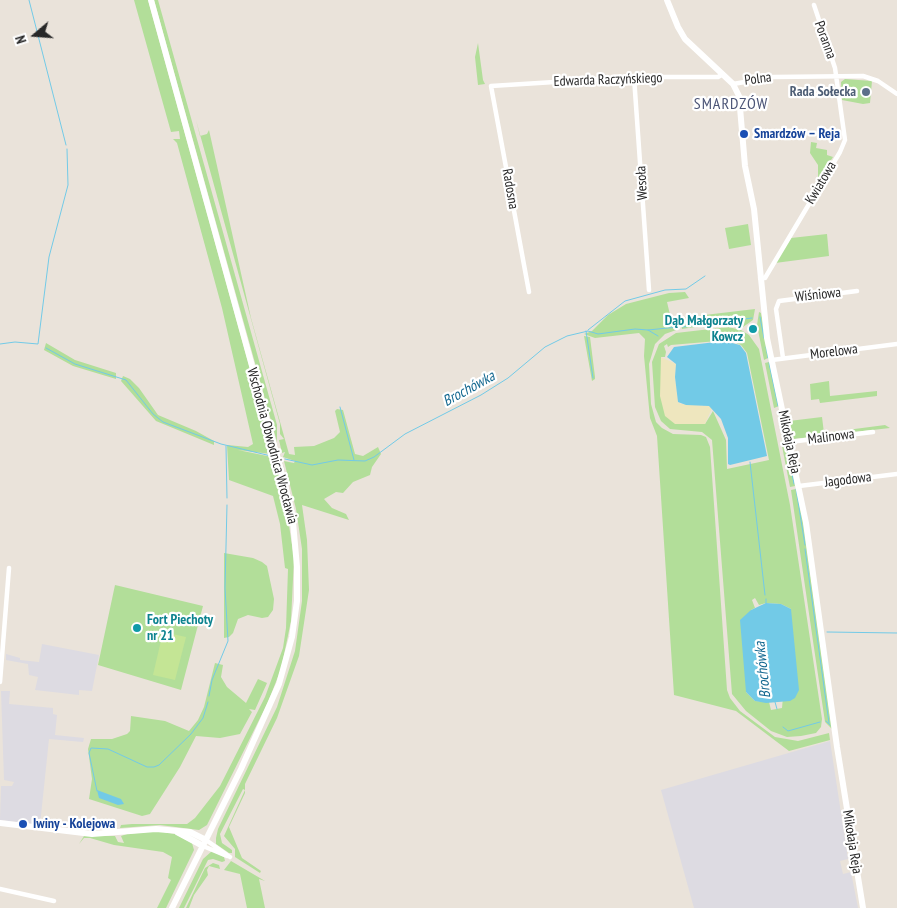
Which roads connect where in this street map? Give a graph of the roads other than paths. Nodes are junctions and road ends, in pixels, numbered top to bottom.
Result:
1 (151, 0) edge
2 (667, 0) edge
3 (814, 5) dead end
4 (723, 74) junction
5 (837, 75) junction
6 (634, 77) junction
7 (733, 84) junction
8 (491, 86) joint
9 (897, 94) edge
10 (760, 278) junction
11 (649, 290) dead end
12 (857, 291) dead end
13 (529, 292) dead end
14 (897, 344) edge
15 (783, 358) junction
16 (772, 360) junction
17 (873, 432) dead end
18 (790, 442) junction
19 (897, 474) edge
20 (799, 486) junction
21 (9, 568) dead end
22 (0, 682) edge
23 (0, 823) edge
24 (204, 843) junction
25 (0, 890) edge
26 (54, 901) dead end
27 (172, 908) edge
28 (863, 908) edge

1 - 24 street, Wschodnia Obwodnica Wrocławia
2 - 4 street, Mikołaja Reja
3 - 5 street, Poranna
4 - 6 street, Edwarda Raczyńskiego
4 - 7 street, Mikołaja Reja
5 - 7 street, Polna
5 - 9 street, Polna
5 - 10 street, Kwiatowa
6 - 8 street, Edwarda Raczyńskiego
6 - 11 street, Wesoła
7 - 10 street, Mikołaja Reja
8 - 13 street, Radosna
10 - 16 street, Mikołaja Reja
12 - 15 street, Wiśniowa
14 - 15 street, Morelowa
15 - 16 street, Morelowa
16 - 18 street, Mikołaja Reja
17 - 18 street, Malinowa
18 - 20 street, Mikołaja Reja
19 - 20 street, Jagodowa
20 - 28 street, Mikołaja Reja
21 - 22 street
23 - 24 street
24 - 24 street
24 - 27 street, Wschodnia Obwodnica Wrocławia
25 - 26 street

